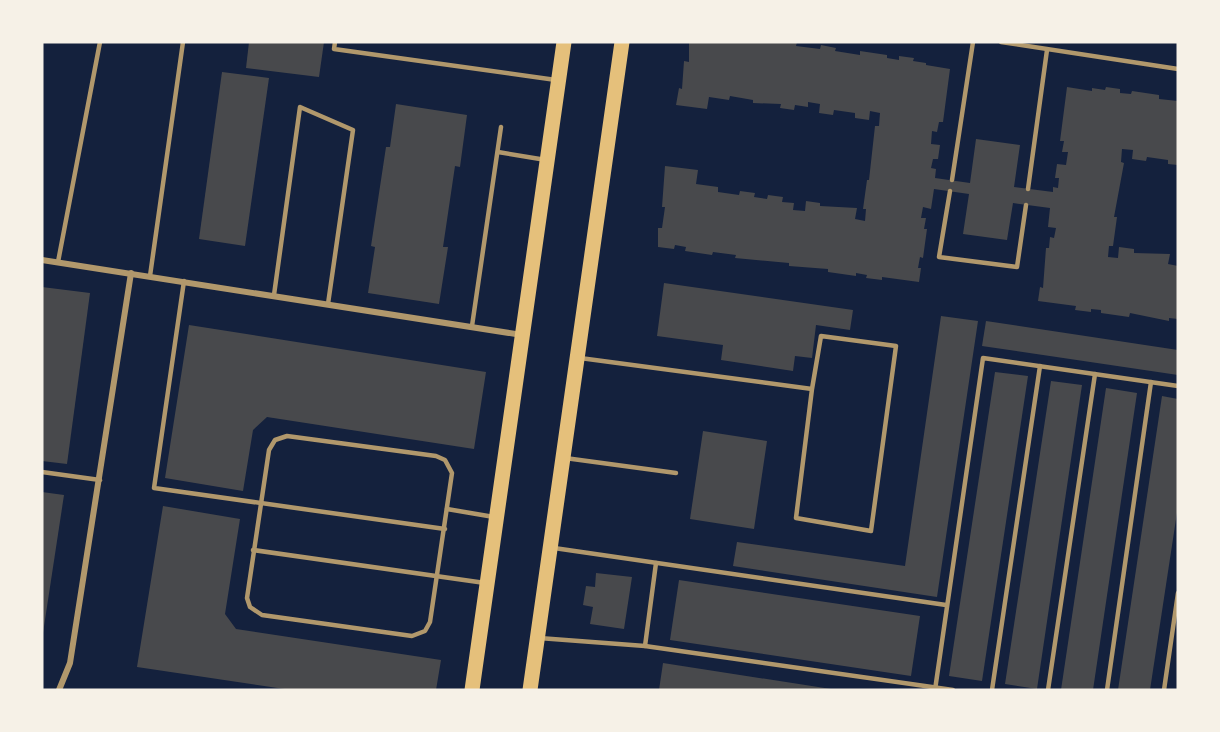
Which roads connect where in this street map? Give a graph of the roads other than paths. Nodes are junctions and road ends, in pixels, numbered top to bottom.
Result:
1 (100, 42) edge
2 (183, 42) edge
3 (335, 42) edge
4 (564, 42) edge
5 (622, 42) edge
6 (973, 42) edge
7 (1001, 42) edge
8 (1031, 44) edge
9 (1047, 50) junction
10 (1178, 69) edge
11 (558, 80) junction
12 (501, 128) dead end
13 (498, 152) junction
14 (548, 160) junction
15 (952, 180) dead end
16 (1028, 189) dead end
17 (950, 191) dead end
18 (1026, 205) dead end
19 (42, 260) edge
20 (58, 262) junction
21 (131, 273) junction
22 (150, 276) junction
23 (184, 281) junction
24 (274, 295) junction
25 (328, 304) junction
26 (472, 326) junction
27 (522, 335) junction
28 (578, 358) junction
29 (1040, 366) junction
30 (1095, 374) junction
31 (1151, 382) junction
32 (1178, 386) edge
33 (812, 389) junction
34 (562, 457) junction
35 (42, 472) edge
36 (676, 473) dead end
37 (100, 480) junction
38 (260, 503) junction
39 (447, 509) junction
40 (497, 517) junction
41 (445, 529) junction
42 (551, 548) junction
43 (253, 550) junction
44 (656, 563) junction
45 (438, 576) junction
46 (487, 583) junction
47 (1178, 593) edge
48 (946, 605) junction
49 (537, 638) junction
50 (645, 646) junction
51 (935, 689) edge
52 (59, 690) edge
53 (472, 690) edge
54 (530, 690) edge
55 (953, 690) edge
56 (992, 690) edge
57 (1048, 690) edge
58 (1107, 690) edge
59 (1164, 690) edge

1 - 20 lane
2 - 22 lane
3 - 11 lane
4 - 11 main road
5 - 28 main road
6 - 15 lane
7 - 8 lane
8 - 9 lane
9 - 10 lane
9 - 16 lane
11 - 14 main road
12 - 13 lane
13 - 14 lane
13 - 26 lane
14 - 27 main road
17 - 18 lane
19 - 20 street
20 - 21 street
21 - 22 street
21 - 37 street
22 - 23 street
23 - 24 street
23 - 38 lane
24 - 25 street
24 - 25 lane
25 - 26 street
26 - 27 street
27 - 40 main road
28 - 33 lane
28 - 34 main road
29 - 30 lane
29 - 48 lane
29 - 56 lane
30 - 31 lane
30 - 57 lane
31 - 32 lane
31 - 58 lane
33 - 33 lane
34 - 36 lane
34 - 42 main road
35 - 37 lane
37 - 52 street
38 - 39 lane
38 - 41 lane
38 - 43 lane
39 - 40 lane
39 - 41 lane
40 - 46 main road
41 - 45 lane
42 - 44 lane
42 - 49 main road
43 - 45 lane
43 - 45 lane
44 - 48 lane
44 - 50 lane
45 - 46 lane
46 - 53 main road
47 - 59 lane
48 - 51 lane
49 - 50 lane
49 - 54 main road
50 - 51 lane
51 - 55 lane

